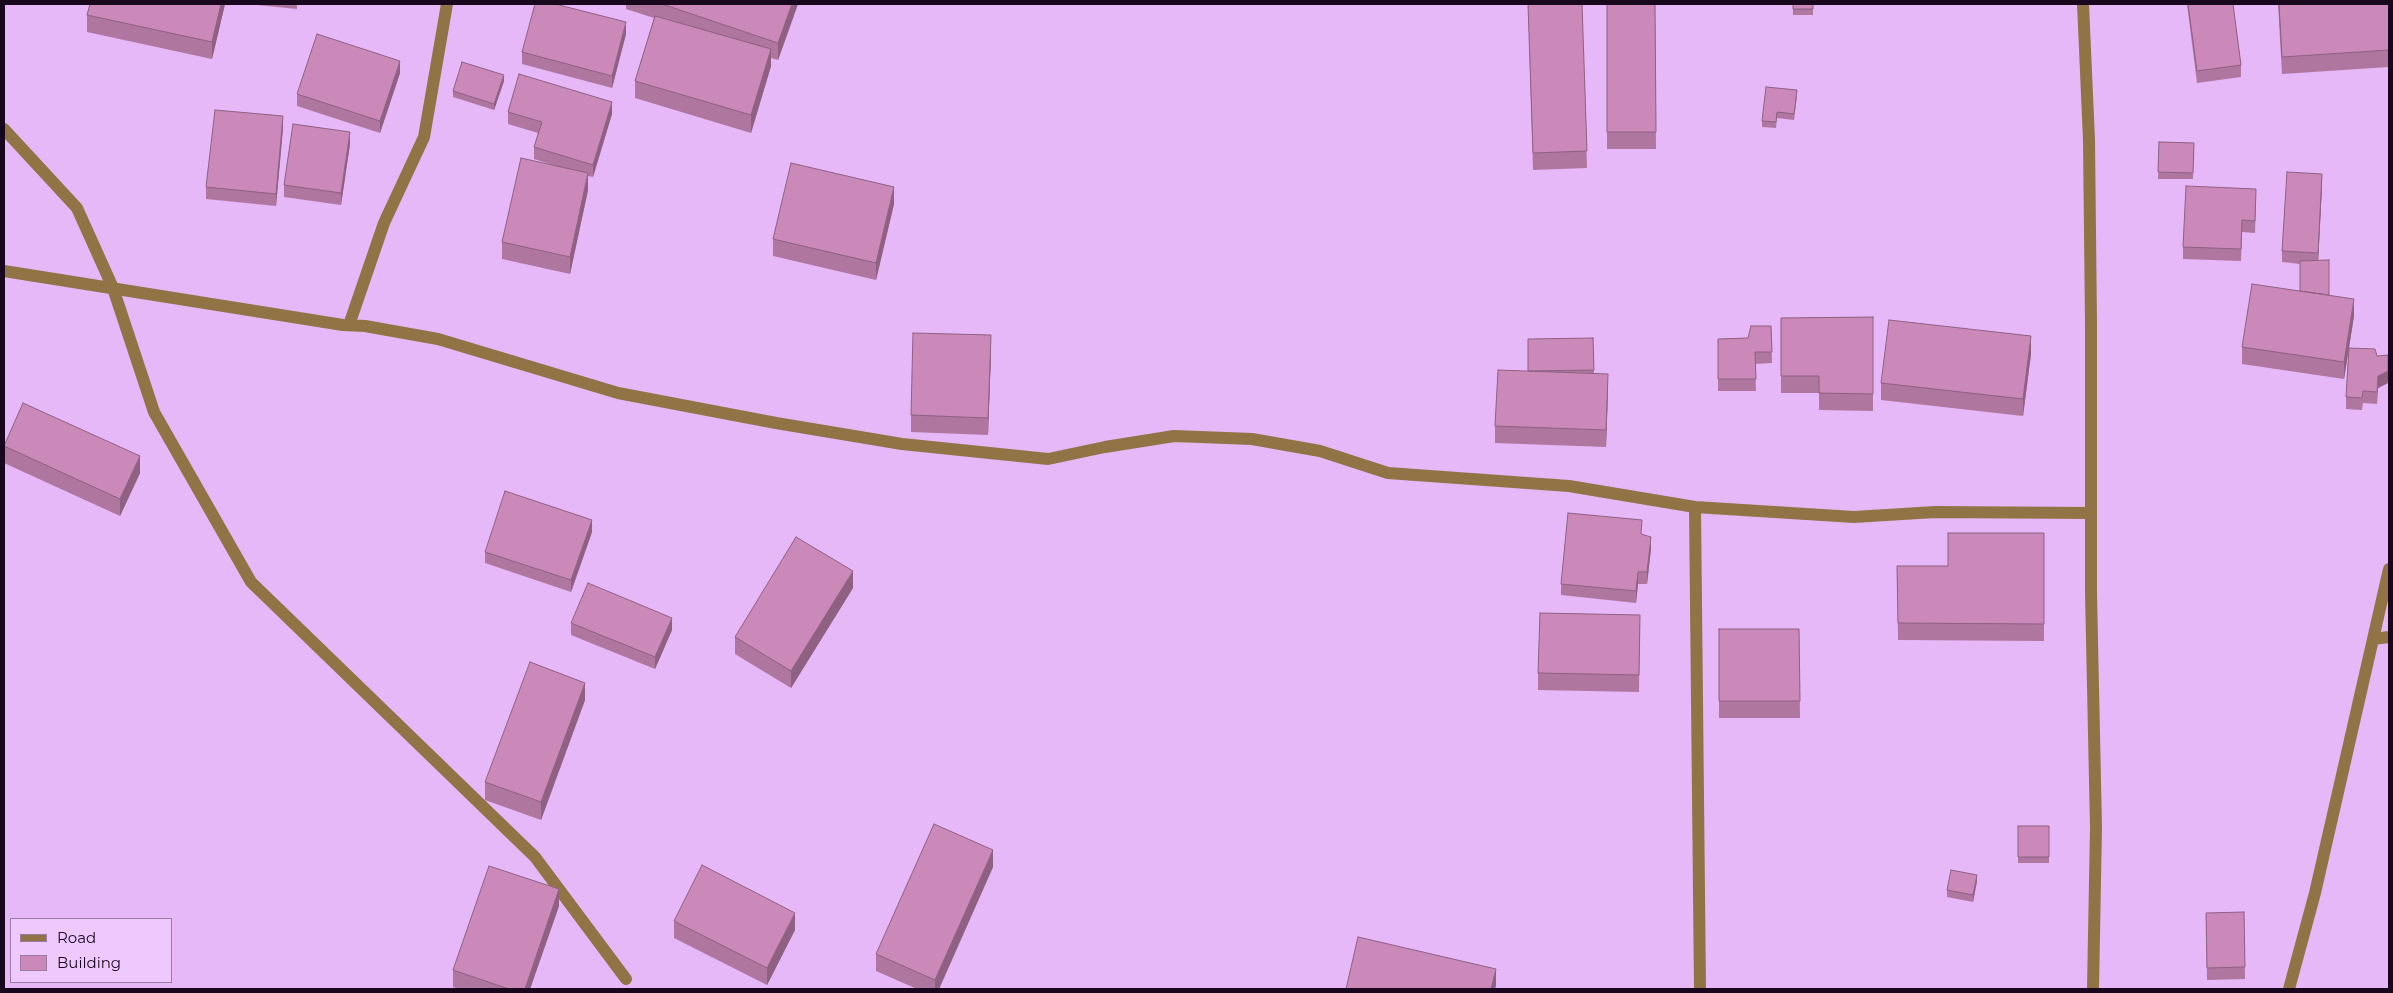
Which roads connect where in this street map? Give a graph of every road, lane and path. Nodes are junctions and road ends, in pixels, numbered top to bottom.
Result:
1 (447, 4) edge
2 (2083, 4) edge
3 (4, 129) edge
4 (4, 271) edge
5 (113, 288) junction
6 (349, 325) junction
7 (1695, 507) junction
8 (2091, 513) junction
9 (2389, 569) edge
10 (2389, 637) edge
11 (2373, 639) junction
12 (626, 979) dead end
13 (1700, 989) edge
14 (2093, 989) edge
15 (2288, 989) edge

1 - 6 street
2 - 8 street
3 - 5 street
4 - 5 street
5 - 6 street
5 - 12 street
6 - 7 street
7 - 8 street
7 - 13 street
8 - 14 street
9 - 11 street
10 - 11 street
11 - 15 street

